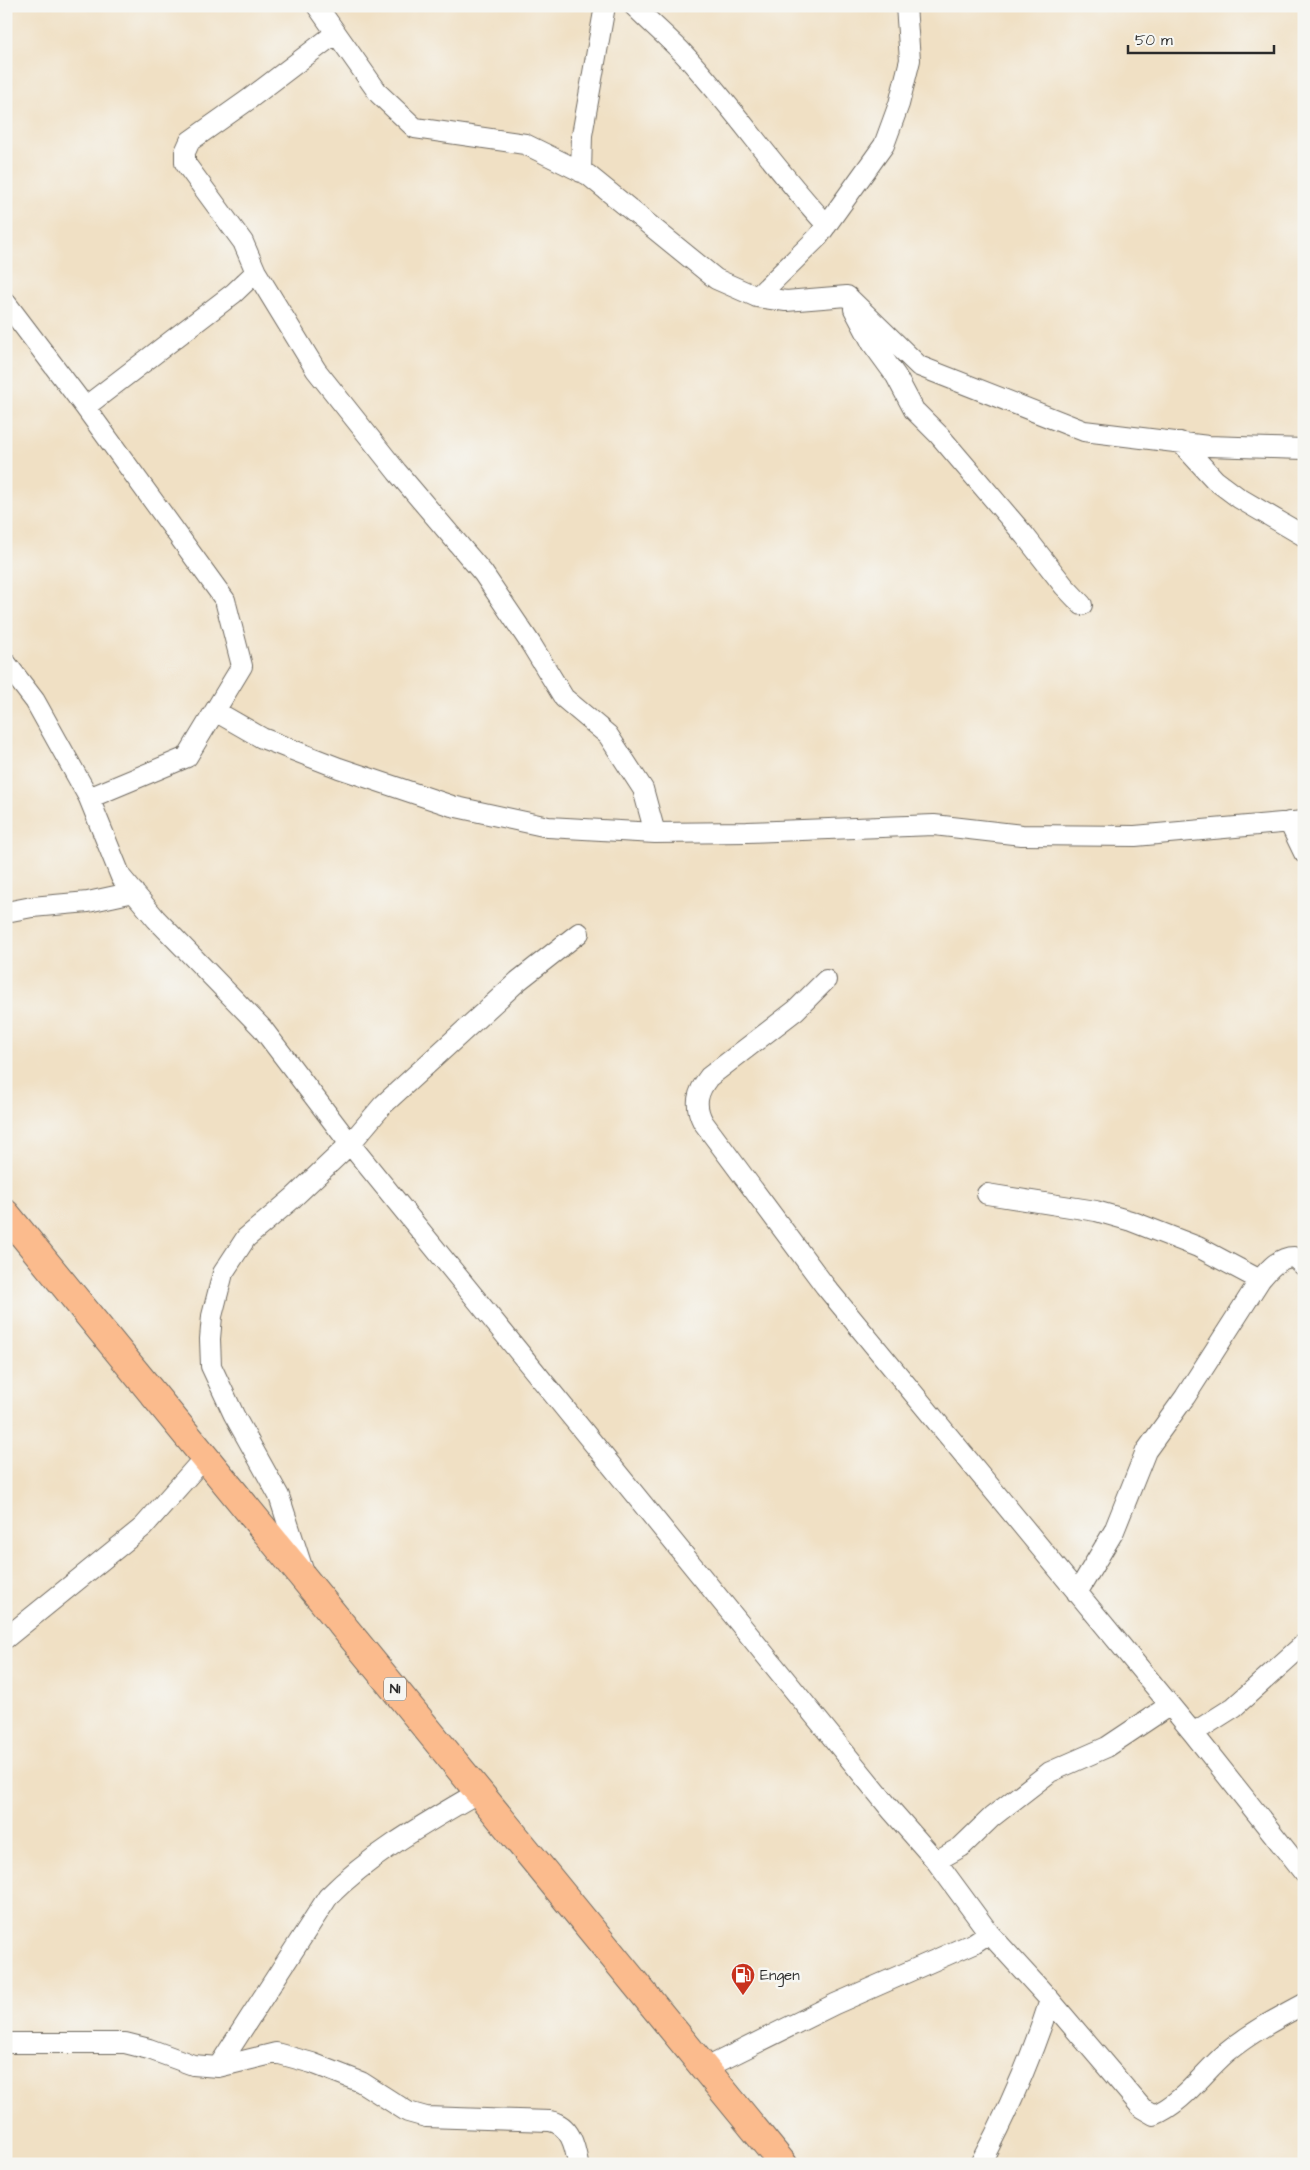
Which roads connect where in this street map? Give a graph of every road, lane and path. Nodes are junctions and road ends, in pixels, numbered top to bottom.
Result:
1 (317, 6) edge
2 (605, 6) edge
3 (634, 6) edge
4 (906, 6) edge
5 (336, 33) junction
6 (581, 172) junction
7 (827, 224) junction
8 (256, 272) junction
9 (847, 296) junction
10 (756, 297) junction
11 (6, 303) edge
12 (85, 407) junction
13 (1180, 442) junction
14 (1304, 449) edge
15 (1304, 536) edge
16 (1082, 604) dead end
17 (6, 662) edge
18 (215, 711) junction
19 (88, 798) junction
20 (1296, 822) edge
21 (655, 833) junction
22 (1304, 853) edge
23 (134, 892) junction
24 (6, 912) edge
25 (579, 933) dead end
26 (826, 980) dead end
27 (350, 1144) junction
28 (987, 1194) dead end
29 (6, 1214) edge
30 (1304, 1266) edge
31 (1260, 1280) junction
32 (206, 1458) junction
33 (307, 1582) junction
34 (1077, 1593) junction
35 (6, 1638) edge
36 (1304, 1644) edge
37 (1170, 1706) junction
38 (1193, 1733) junction
39 (479, 1792) junction
40 (936, 1862) junction
41 (1304, 1873) edge
42 (989, 1933) junction
43 (1050, 2000) junction
44 (1304, 2004) edge
45 (6, 2043) edge
46 (218, 2067) junction
47 (704, 2069) junction
48 (578, 2164) edge
49 (783, 2164) edge
50 (980, 2164) edge

1 - 5 street
2 - 6 street
3 - 7 street
4 - 7 street
5 - 6 street
5 - 8 street
6 - 10 street
7 - 10 street
8 - 12 street
8 - 21 street
9 - 10 street
9 - 13 street
9 - 16 street
11 - 12 street
12 - 18 street
13 - 14 street
13 - 15 street
17 - 19 street
18 - 19 street
18 - 21 street
19 - 23 street
20 - 21 street
20 - 22 street
23 - 24 street
23 - 27 street
25 - 27 street
26 - 34 street
27 - 33 street
27 - 40 street
28 - 31 street
29 - 32 highway, N1
30 - 31 street
31 - 34 street
32 - 33 highway, N1
32 - 35 street
33 - 39 highway, N1
34 - 37 street
36 - 38 street
37 - 38 street
37 - 40 street
38 - 41 street
39 - 46 street
39 - 47 highway, N1
40 - 42 street
42 - 43 street
42 - 47 street
43 - 44 street
43 - 50 street
45 - 46 street
46 - 48 street
47 - 49 highway, N1

